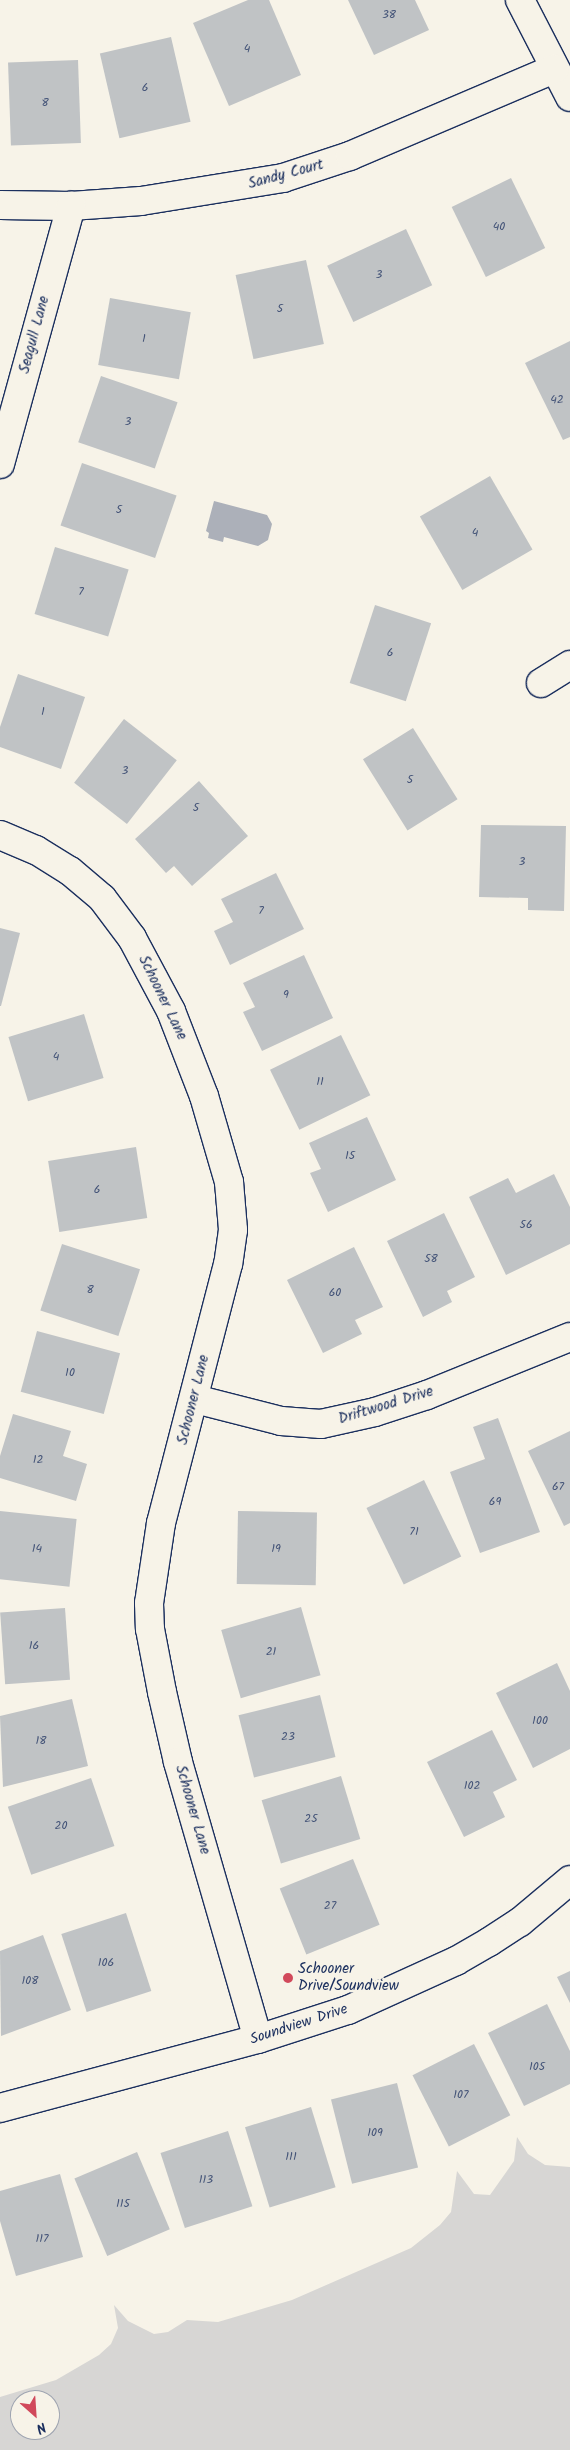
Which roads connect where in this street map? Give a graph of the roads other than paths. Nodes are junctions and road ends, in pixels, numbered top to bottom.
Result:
1 (520, 0) edge
2 (554, 69) junction
3 (570, 97) edge
4 (0, 205) edge
5 (71, 206) junction
6 (0, 464) edge
7 (570, 666) edge
8 (541, 683) dead end
9 (0, 835) edge
10 (570, 1337) edge
11 (195, 1399) junction
12 (570, 1880) edge
13 (258, 2038) junction
14 (0, 2108) edge

1 - 2 street
2 - 3 street
2 - 5 street, Sandy Court
4 - 5 street, Sandy Court
5 - 6 street, Seagull Lane
7 - 8 street
9 - 11 street, Schooner Lane
10 - 11 street, Driftwood Drive
11 - 13 street, Schooner Lane
12 - 13 street, Soundview Drive
13 - 14 street, Soundview Drive

